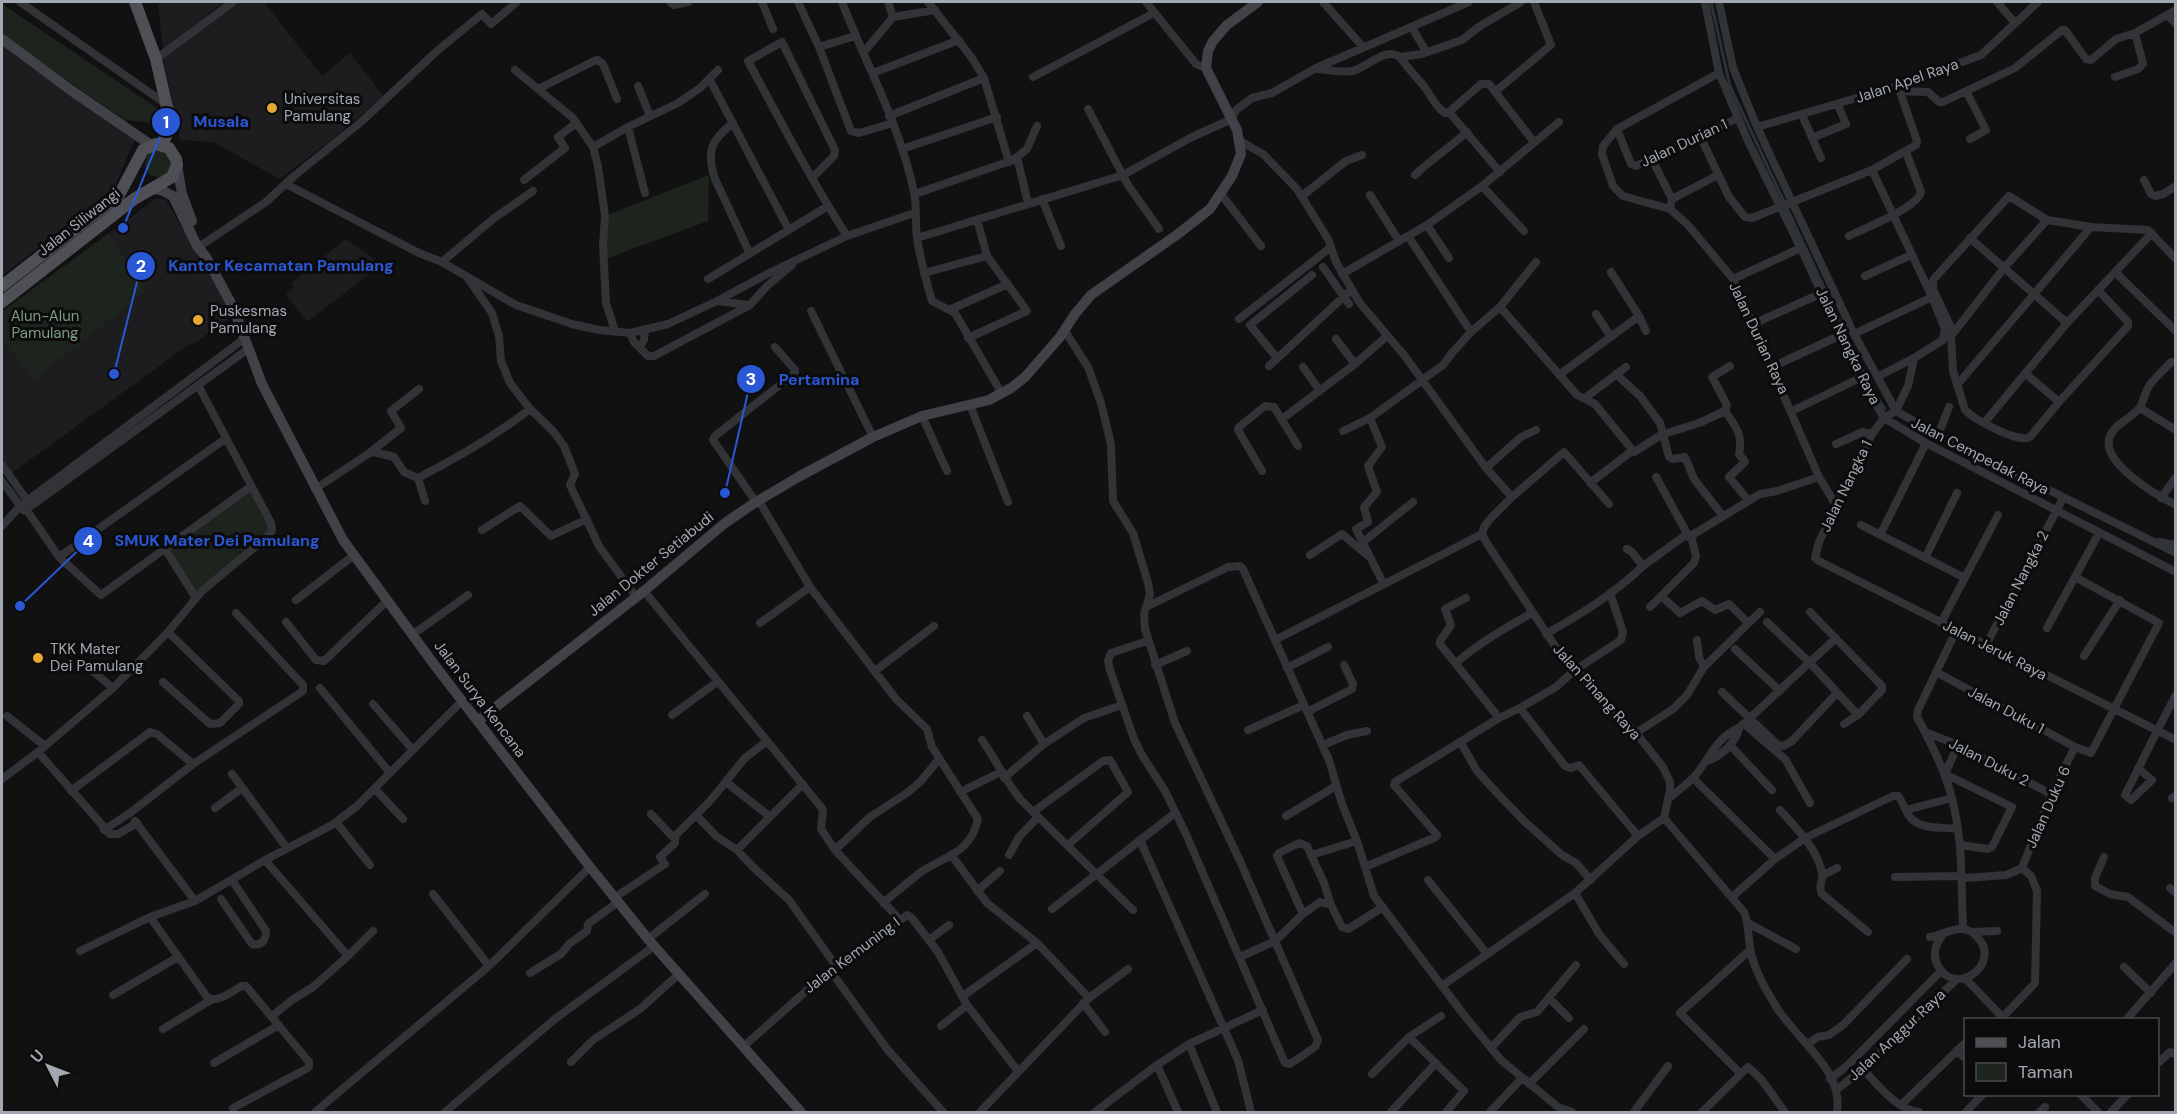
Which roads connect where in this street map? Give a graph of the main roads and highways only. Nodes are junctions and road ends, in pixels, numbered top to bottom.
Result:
1 (135, 2) edge
2 (1258, 2) edge
3 (2, 39) edge
4 (157, 145) junction
5 (177, 165) junction
6 (150, 189) junction
7 (206, 257) junction
8 (2, 286) edge
9 (2, 302) edge
10 (478, 721) junction
11 (801, 1113) edge

1 - 4 main road
2 - 10 main road, Jalan Dokter Setiabudi
3 - 4 main road
4 - 5 main road
4 - 8 main road, Jalan Siliwangi
5 - 6 main road, Jalan Siliwangi
5 - 7 main road, Jalan Surya Kencana
6 - 7 main road, Jalan Surya Kencana
6 - 9 main road, Jalan Siliwangi
7 - 10 main road, Jalan Surya Kencana
10 - 11 main road, Jalan Surya Kencana

